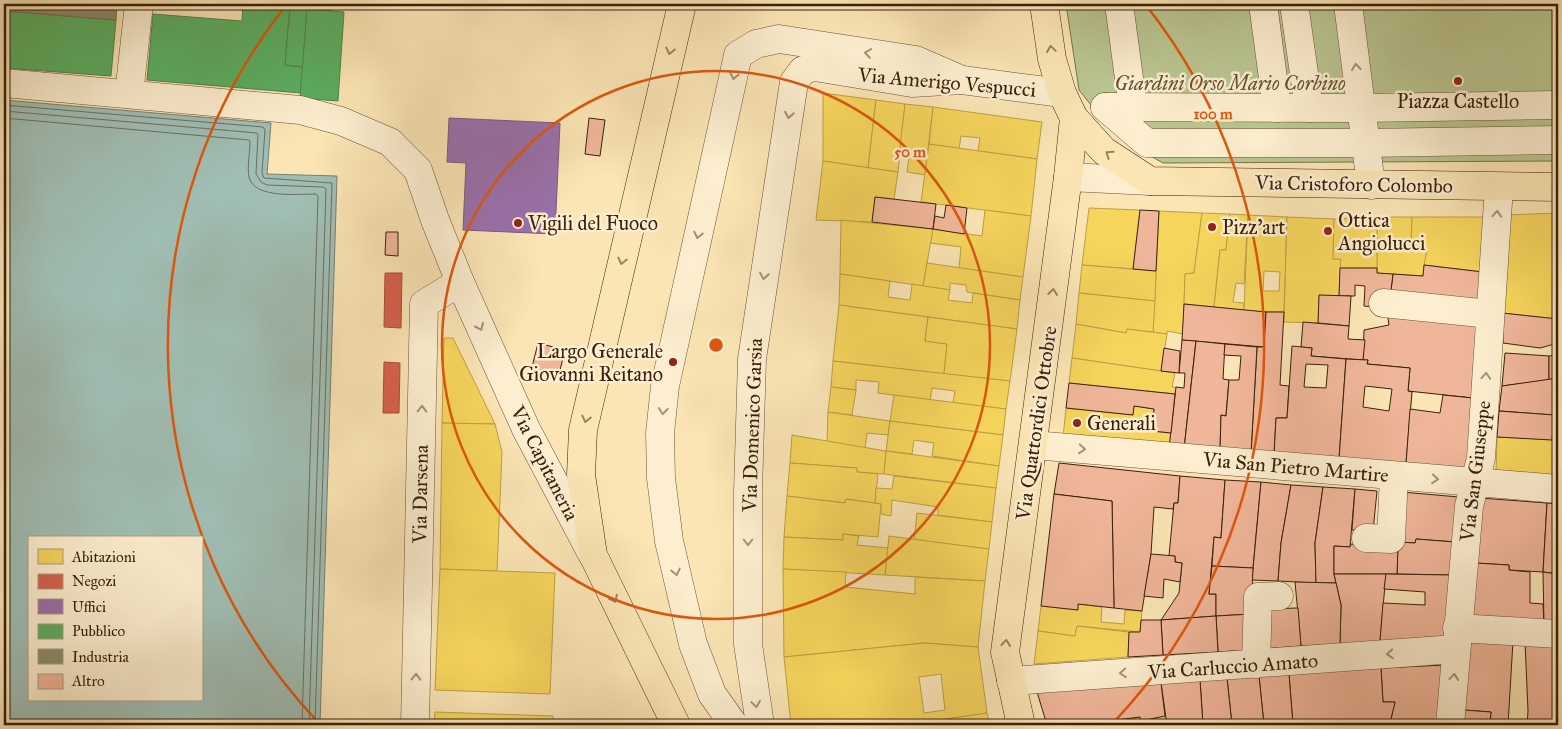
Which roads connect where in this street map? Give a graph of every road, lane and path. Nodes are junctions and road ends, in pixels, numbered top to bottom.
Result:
1 (139, 4) edge
2 (682, 4) edge
3 (1044, 4) edge
4 (1119, 4) edge
5 (1263, 4) edge
6 (1294, 4) edge
7 (1348, 4) edge
8 (803, 70) joint
9 (962, 80) junction
10 (4, 83) edge
11 (1062, 93) junction
12 (129, 94) junction
13 (1558, 105) edge
14 (1133, 108) junction
15 (1277, 108) junction
16 (1308, 108) junction
17 (1361, 108) junction
18 (1074, 118) junction
19 (1558, 140) edge
20 (1366, 143) junction
21 (1068, 177) junction
22 (1150, 180) junction
23 (1371, 185) junction
24 (1499, 187) junction
25 (1558, 187) edge
26 (460, 282) junction
27 (1383, 304) dead end
28 (1490, 314) junction
29 (1033, 445) junction
30 (1394, 476) junction
31 (1475, 482) junction
32 (1558, 489) edge
33 (1366, 538) dead end
34 (593, 555) junction
35 (1279, 596) dead end
36 (1558, 634) edge
37 (1457, 639) junction
38 (1256, 664) junction
39 (1010, 681) junction
40 (415, 725) edge
41 (676, 725) edge
42 (734, 725) edge
43 (760, 725) edge
44 (1022, 725) edge
45 (1450, 725) edge

1 - 12 street
2 -> 34 main road
11 -> 3 main road
4 - 14 street
5 - 15 street
6 - 16 street
17 -> 7 street
8 - 9 street, Via Amerigo Vespucci
8 -> 43 street, Via Domenico Garsia
9 - 11 street, Via Amerigo Vespucci
9 -> 42 street
10 - 12 street, Via Capitaneria
11 - 18 main road
12 - 26 street, Via Capitaneria
13 - 17 street
14 - 15 street
14 - 20 street
15 - 16 street
16 - 17 street
17 - 20 street
18 - 21 main road, Via Quattordici Ottobre
22 -> 18 main road
19 - 20 street
20 - 23 street
21 - 22 street
29 -> 21 main road, Via Quattordici Ottobre
22 - 23 main road, Via Cristoforo Colombo
23 - 24 main road, Via Cristoforo Colombo
24 - 25 main road, Via Cristoforo Colombo
28 -> 24 street, Via San Giuseppe
26 -> 34 street, Via Capitaneria
40 -> 26 street, Via Darsena
27 - 28 street
31 -> 28 street, Via San Giuseppe
29 -> 30 street, Via San Pietro Martire
39 -> 29 main road, Via Quattordici Ottobre
30 -> 31 street, Via San Pietro Martire
30 - 33 street
31 - 32 street, Via San Pietro Martire
31 - 37 street, Via San Giuseppe
34 -> 41 main road, Via Capitaneria
35 - 38 street
36 - 37 street, Via Carluccio Amato
37 -> 38 street, Via Carluccio Amato
45 -> 37 street, Via San Giuseppe
38 -> 39 street, Via Carluccio Amato
39 - 44 main road, Via Quattordici Ottobre

